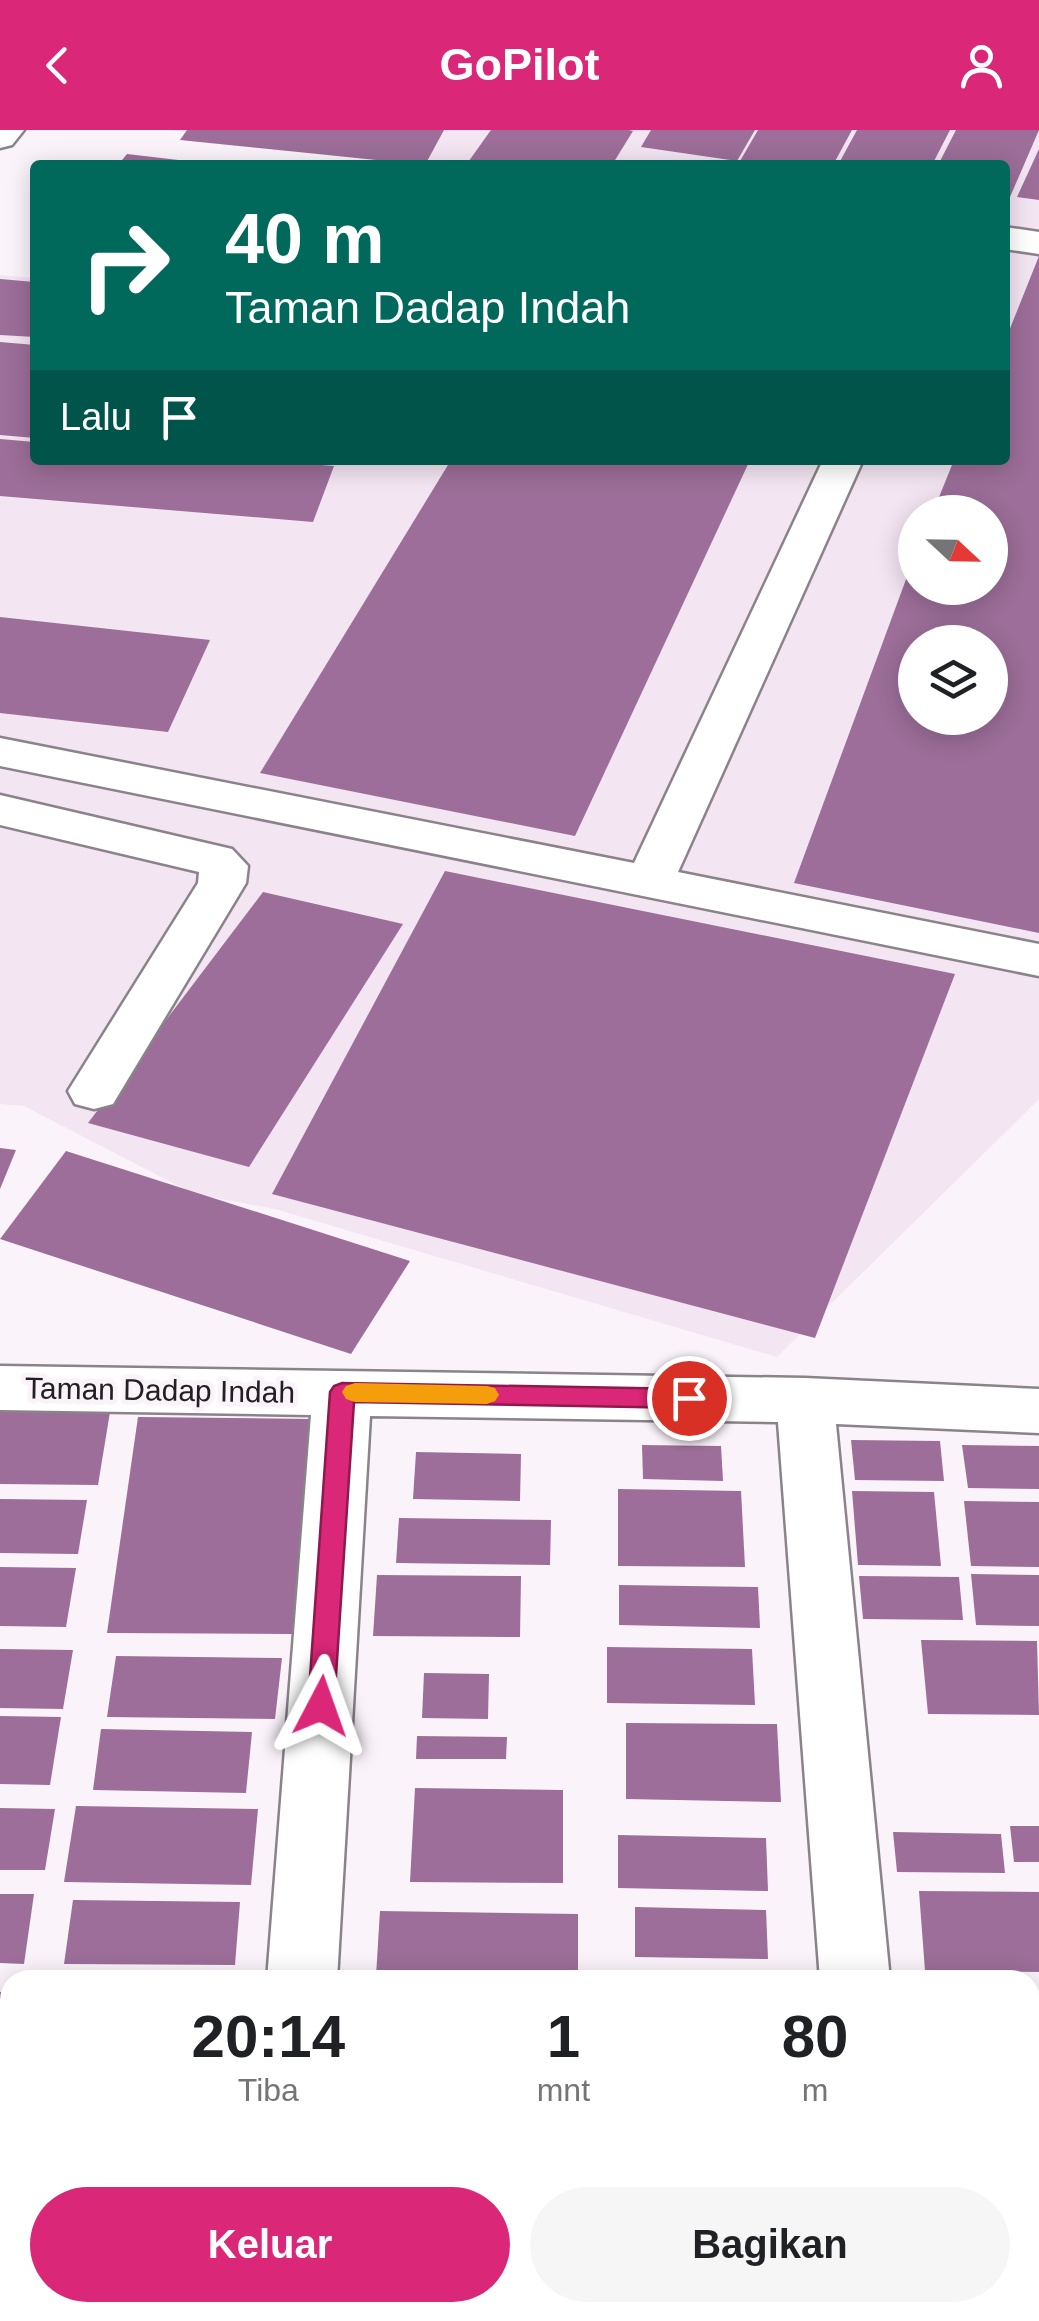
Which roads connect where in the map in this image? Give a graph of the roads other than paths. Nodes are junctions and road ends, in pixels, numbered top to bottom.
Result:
1 (7, 130) edge
2 (0, 138) edge
3 (1010, 239) edge
4 (1039, 242) edge
5 (841, 465) edge
6 (0, 752) edge
7 (0, 810) edge
8 (648, 883) junction
9 (1039, 960) edge
10 (94, 1090) dead end
11 (0, 1388) edge
12 (342, 1392) junction
13 (804, 1400) junction
14 (1039, 1411) edge
15 (303, 1970) edge
16 (854, 1970) edge

1 - 2 street
3 - 4 street
5 - 8 street
6 - 8 street
7 - 10 street
8 - 9 street
11 - 12 street, Taman Dadap Indah
12 - 13 street, Taman Dadap Indah
12 - 15 street
13 - 14 street, Taman Dadap Indah
13 - 16 street

